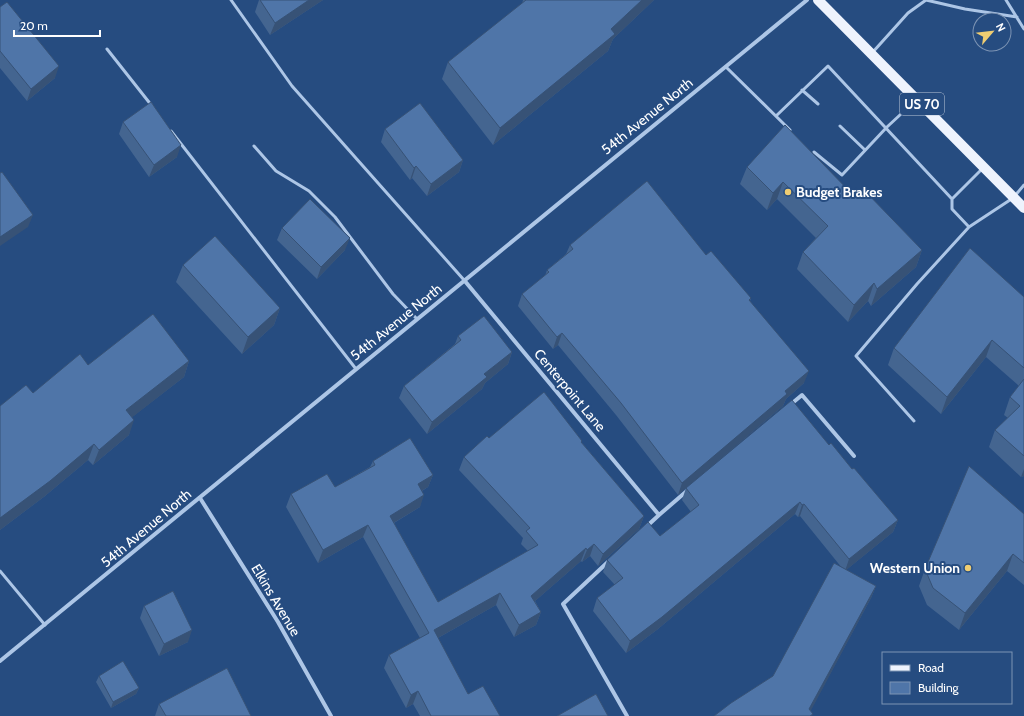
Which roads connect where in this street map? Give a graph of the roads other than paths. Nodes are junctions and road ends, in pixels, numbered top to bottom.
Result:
1 (231, 0) edge
2 (808, 0) edge
3 (818, 0) edge
4 (926, 0) edge
5 (1006, 0) edge
6 (1017, 17) junction
7 (1024, 29) edge
8 (107, 49) dead end
9 (872, 53) junction
10 (726, 67) junction
11 (802, 90) junction
12 (917, 99) junction
13 (818, 104) dead end
14 (155, 110) edge
15 (776, 116) junction
16 (840, 126) dead end
17 (887, 127) junction
18 (170, 129) edge
19 (790, 130) edge
20 (254, 146) dead end
21 (865, 150) junction
22 (814, 152) edge
23 (983, 167) junction
24 (1024, 185) edge
25 (1013, 198) junction
26 (952, 199) junction
27 (1024, 208) edge
28 (969, 227) junction
29 (464, 280) junction
30 (417, 319) junction
31 (356, 369) junction
32 (784, 410) edge
33 (914, 421) dead end
34 (854, 456) dead end
35 (695, 484) edge
36 (200, 498) junction
37 (659, 514) junction
38 (642, 530) edge
39 (614, 556) edge
40 (0, 571) edge
41 (45, 625) junction
42 (0, 661) edge
43 (331, 716) edge
44 (627, 716) edge

1 - 29 lane
2 - 10 street, 54th Avenue North
3 - 9 main road, US 70
4 - 6 lane
4 - 9 lane
5 - 6 lane
6 - 7 lane
8 - 14 lane
9 - 12 main road, US 70
10 - 15 lane
10 - 29 street, 54th Avenue North
11 - 13 lane
11 - 15 lane
11 - 17 lane
12 - 17 lane
12 - 23 main road, US 70
15 - 19 lane
16 - 21 lane
17 - 21 lane
17 - 26 lane
18 - 31 lane
20 - 30 lane
21 - 22 lane
23 - 25 main road, US 70
23 - 26 lane
24 - 25 lane
25 - 27 main road, US 70
25 - 28 lane
26 - 28 lane
28 - 33 lane
29 - 30 street, 54th Avenue North
29 - 37 street, Centerpoint Lane
30 - 31 street, 54th Avenue North
31 - 36 street, 54th Avenue North
32 - 34 street
35 - 37 street
36 - 41 street, 54th Avenue North
36 - 43 street, Elkins Avenue
37 - 38 street
39 - 44 street
40 - 41 lane
41 - 42 street, 54th Avenue North

